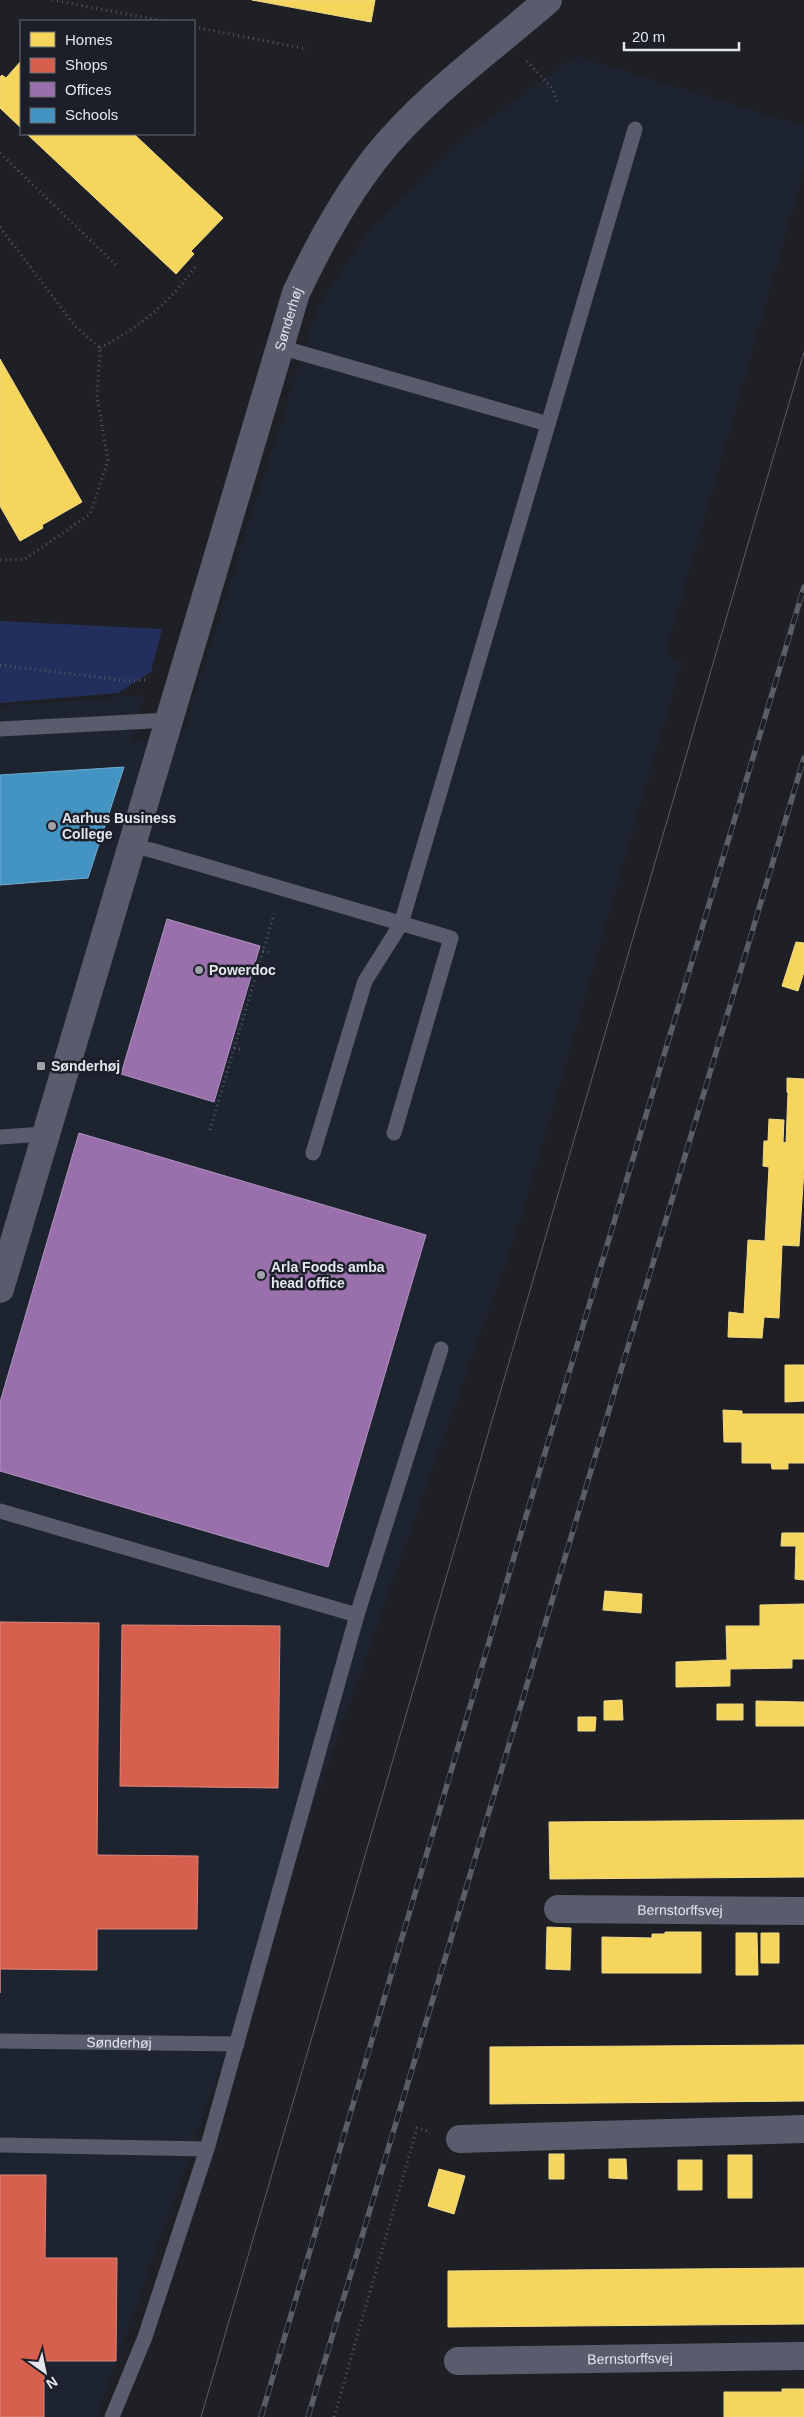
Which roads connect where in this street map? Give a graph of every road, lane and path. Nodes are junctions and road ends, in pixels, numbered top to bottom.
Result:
1 (52, 0) edge
2 (548, 0) edge
3 (158, 20) edge
4 (195, 27) edge
5 (307, 49) dead end
6 (522, 56) dead end
7 (558, 104) dead end
8 (636, 129) dead end
9 (0, 153) edge
10 (0, 226) edge
11 (118, 267) dead end
12 (195, 267) dead end
13 (280, 347) junction
14 (100, 348) junction
15 (548, 424) junction
16 (0, 560) edge
17 (0, 666) edge
18 (182, 683) junction
19 (170, 720) junction
20 (0, 729) edge
21 (131, 846) junction
22 (281, 890) junction
23 (401, 924) junction
24 (263, 951) junction
25 (272, 953) dead end
26 (234, 1048) junction
27 (242, 1050) dead end
28 (210, 1130) dead end
29 (394, 1133) dead end
30 (45, 1134) junction
31 (0, 1136) edge
32 (313, 1153) dead end
33 (0, 1289) edge
34 (441, 1349) dead end
35 (0, 1511) edge
36 (357, 1615) junction
37 (558, 1909) dead end
38 (804, 1910) edge
39 (0, 2041) edge
40 (237, 2044) junction
41 (417, 2128) dead end
42 (804, 2129) edge
43 (460, 2139) dead end
44 (0, 2145) edge
45 (206, 2149) junction
46 (804, 2356) edge
47 (458, 2361) dead end
48 (112, 2417) edge
49 (334, 2417) edge

1 - 3 path
2 - 13 street, Sønderhøj
4 - 5 path
6 - 7 path
8 - 15 lane
9 - 11 path
10 - 14 path
12 - 14 path
13 - 15 lane
13 - 18 street, Sønderhøj
14 - 16 path
15 - 23 lane
17 - 18 path
18 - 19 street, Sønderhøj
19 - 20 lane
19 - 21 street, Sønderhøj
21 - 22 lane
21 - 30 street
22 - 23 lane
22 - 24 path
23 - 29 lane
23 - 32 lane
24 - 25 path
24 - 26 path
26 - 27 path
26 - 28 path
30 - 31 lane
30 - 33 street
34 - 36 lane
35 - 36 lane
36 - 40 lane
37 - 38 street, Bernstorffsvej
39 - 40 lane, Sønderhøj
40 - 45 lane
41 - 49 path
42 - 43 street
44 - 45 lane
45 - 48 lane
46 - 47 street, Bernstorffsvej

